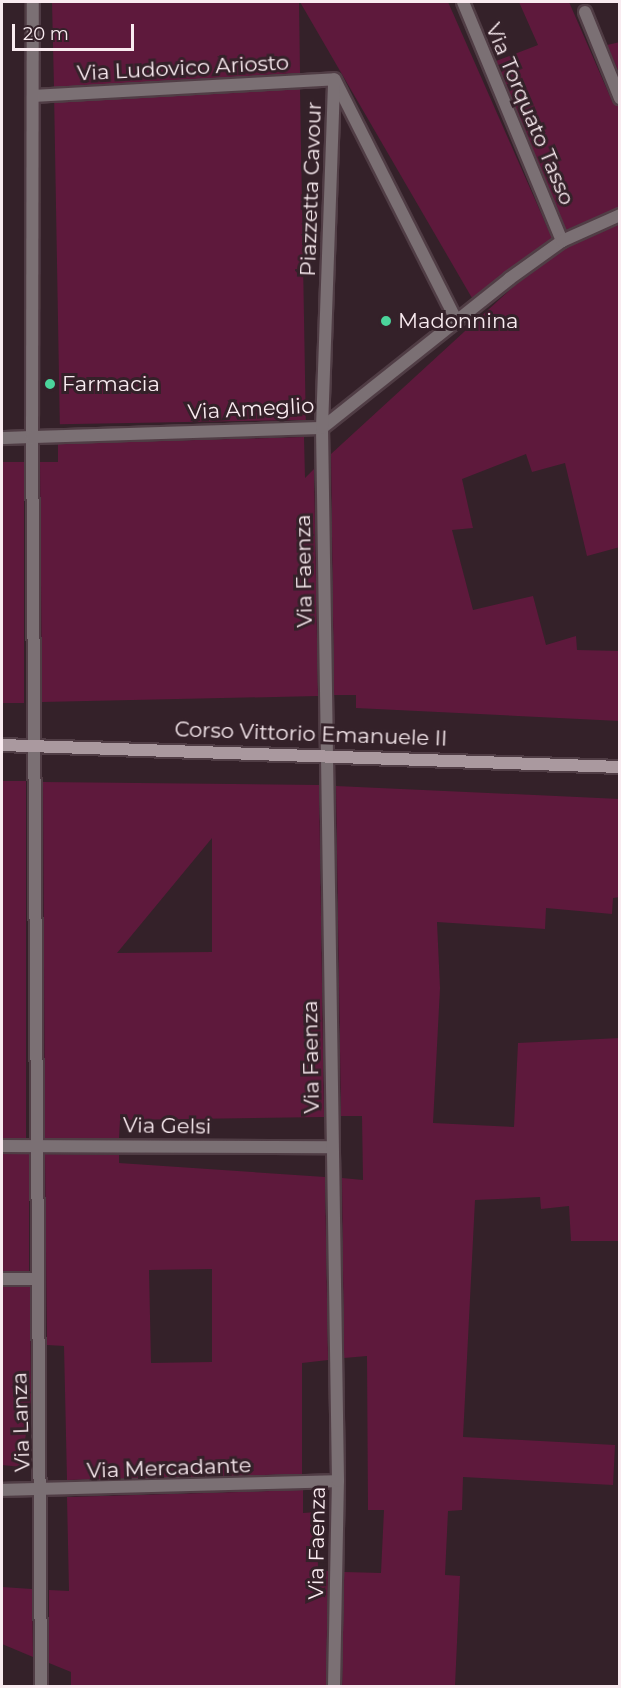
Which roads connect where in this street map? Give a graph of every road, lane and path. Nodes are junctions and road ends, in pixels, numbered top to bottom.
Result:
1 (33, 2) edge
2 (463, 2) edge
3 (585, 12) dead end
4 (334, 79) junction
5 (34, 96) junction
6 (620, 98) edge
7 (620, 215) edge
8 (562, 241) junction
9 (458, 321) junction
10 (322, 428) junction
11 (32, 437) junction
12 (2, 438) edge
13 (37, 744) junction
14 (2, 745) edge
15 (326, 754) junction
16 (620, 767) edge
17 (34, 1145) junction
18 (2, 1146) edge
19 (332, 1147) junction
20 (2, 1279) edge
21 (36, 1279) junction
22 (338, 1480) junction
23 (2, 1490) edge
24 (43, 1492) junction
25 (41, 1686) edge
26 (334, 1686) edge

1 - 5 street, Via Lanza
2 - 8 street, Via Torquato Tasso
3 - 6 street
4 - 5 street, Via Ludovico Ariosto
4 - 9 street, Piazzetta Cavour
4 - 10 street, Piazzetta Cavour
5 - 11 street, Via Lanza
7 - 8 street, Via Ameglio
8 - 9 street, Via Ameglio
9 - 10 street, Via Ameglio
10 - 11 street, Via Ameglio
10 - 15 street, Via Faenza
11 - 12 street, Via Ameglio
11 - 13 street, Via Lanza
13 - 14 street, Corso Vittorio Emanuele II
13 - 15 street, Corso Vittorio Emanuele II
13 - 17 street, Via Lanza
15 - 16 street, Corso Vittorio Emanuele II
15 - 19 street, Via Faenza
17 - 18 street, Via Gelsi
17 - 19 street, Via Gelsi
17 - 21 street, Via Lanza
19 - 22 street, Via Faenza
20 - 21 street
21 - 24 street, Via Lanza
22 - 24 street, Via Mercadante
22 - 26 street, Via Faenza
23 - 24 street, Via Mercadante
24 - 25 street, Via Lanza

